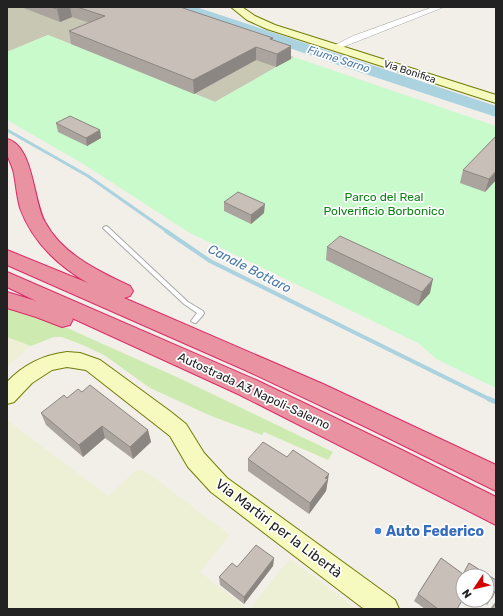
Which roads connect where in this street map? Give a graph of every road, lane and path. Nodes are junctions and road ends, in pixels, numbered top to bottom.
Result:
1 (236, 7) edge
2 (440, 7) edge
3 (335, 47) junction
4 (496, 99) edge
5 (7, 144) edge
6 (106, 228) dead end
7 (7, 257) edge
8 (7, 279) edge
9 (7, 300) edge
10 (194, 321) junction
11 (300, 383) junction
12 (247, 387) junction
13 (7, 396) edge
14 (496, 479) edge
15 (496, 512) edge
16 (386, 609) edge

1 - 3 main road, Via Bonifica
2 - 3 street
3 - 4 main road, Via Bonifica
5 - 10 highway
6 - 10 lane
7 - 11 highway, Autostrada A3 Napoli-Salerno
8 - 12 highway, Autostrada A3 Napoli-Salerno
9 - 12 highway
10 - 11 highway
11 - 14 highway, Autostrada A3 Napoli-Salerno
12 - 15 highway, Autostrada A3 Napoli-Salerno
13 - 16 main road, Via Martiri per la Libertà

